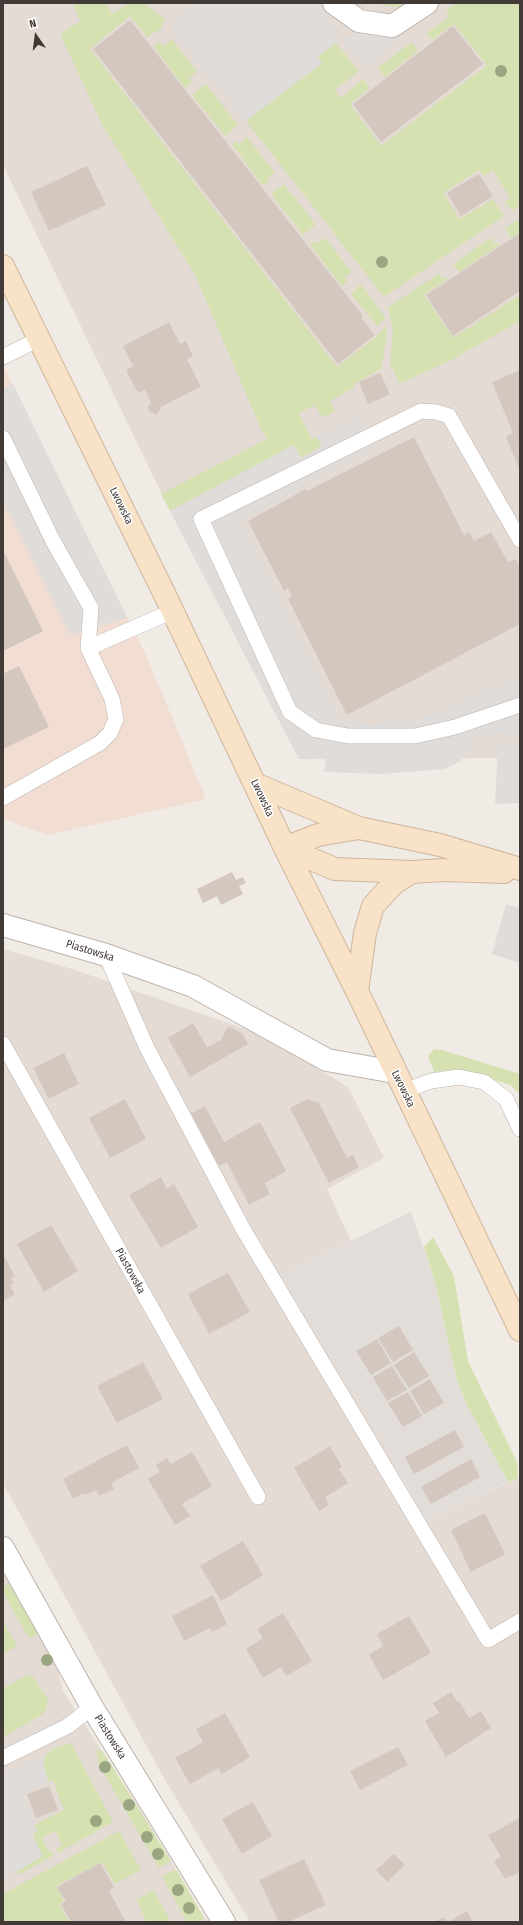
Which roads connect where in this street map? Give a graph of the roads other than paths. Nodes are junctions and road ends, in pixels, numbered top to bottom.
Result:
1 (334, 3) edge
2 (427, 3) edge
3 (3, 266) edge
4 (39, 339) junction
5 (3, 357) edge
6 (3, 438) edge
7 (520, 540) edge
8 (173, 611) junction
9 (88, 648) junction
10 (520, 705) edge
11 (255, 784) junction
12 (3, 798) edge
13 (359, 828) junction
14 (285, 848) junction
15 (520, 869) edge
16 (412, 872) junction
17 (520, 873) edge
18 (3, 925) edge
19 (106, 955) junction
20 (357, 991) junction
21 (3, 1044) edge
22 (399, 1082) junction
23 (520, 1128) edge
24 (520, 1330) edge
25 (258, 1497) dead end
26 (3, 1548) edge
27 (520, 1621) edge
28 (92, 1707) junction
29 (3, 1758) edge
30 (224, 1922) edge

1 - 2 street
3 - 4 main road, Lwowska
4 - 5 lane
4 - 8 main road, Lwowska
6 - 9 lane
7 - 10 lane
8 - 9 lane
8 - 11 main road, Lwowska
9 - 12 lane
11 - 13 main road
11 - 14 main road, Lwowska
13 - 14 main road
13 - 15 main road
14 - 16 main road
14 - 20 main road, Lwowska
16 - 17 main road
16 - 20 main road
18 - 19 street, Piastowska
19 - 22 street, Piastowska
19 - 27 lane
20 - 22 main road, Lwowska
21 - 25 lane, Piastowska
22 - 23 lane
22 - 24 main road, Lwowska
26 - 28 street, Piastowska
28 - 29 lane
28 - 30 street, Piastowska

